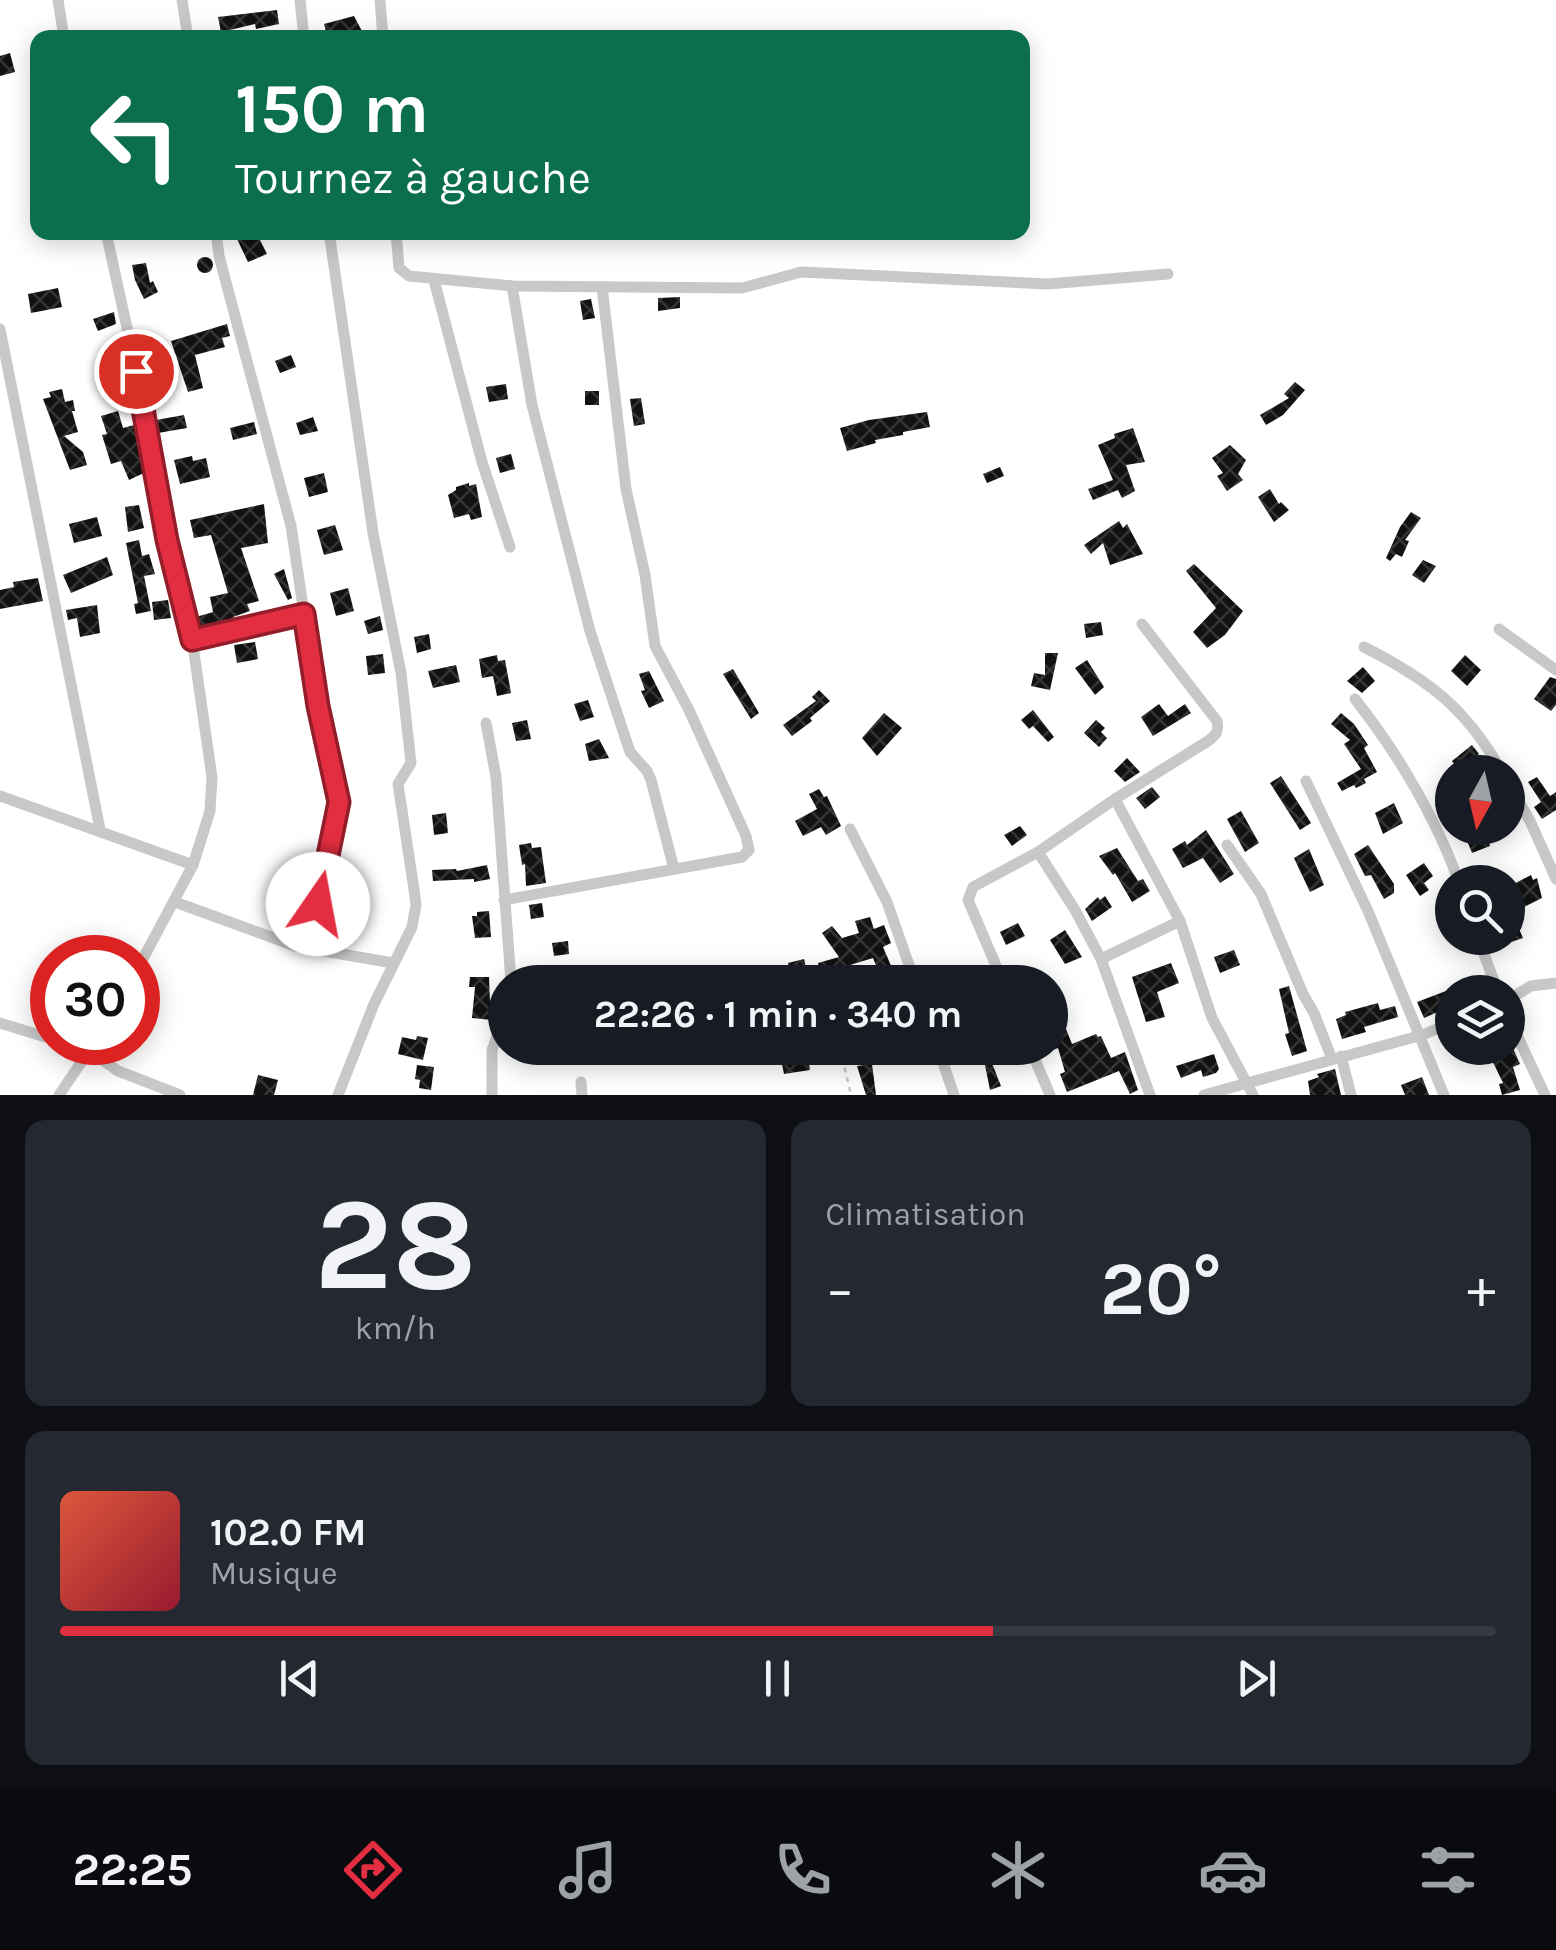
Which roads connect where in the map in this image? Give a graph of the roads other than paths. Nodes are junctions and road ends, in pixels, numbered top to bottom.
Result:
1 (58, 0) edge
2 (182, 0) edge
3 (300, 0) edge
4 (380, 0) edge
5 (63, 30) edge
6 (187, 30) edge
7 (303, 30) edge
8 (382, 30) edge
9 (108, 240) edge
10 (217, 240) edge
11 (330, 240) edge
12 (397, 240) edge
13 (1168, 274) dead end
14 (434, 280) junction
15 (512, 286) junction
16 (602, 287) junction
17 (0, 329) edge
18 (510, 548) dead end
19 (304, 614) junction
20 (1142, 624) dead end
21 (1499, 629) dead end
22 (192, 640) junction
23 (1364, 647) dead end
24 (1556, 670) edge
25 (1355, 699) dead end
26 (486, 723) dead end
27 (1492, 755) edge
28 (1306, 782) dead end
29 (0, 796) edge
30 (1116, 799) junction
31 (1525, 812) edge
32 (100, 829) junction
33 (850, 829) dead end
34 (1227, 844) dead end
35 (1038, 852) junction
36 (194, 865) junction
37 (1451, 865) edge
38 (674, 869) junction
39 (1556, 878) edge
40 (504, 900) junction
41 (175, 902) junction
42 (1180, 920) junction
43 (156, 935) edge
44 (294, 946) junction
45 (1101, 959) junction
46 (393, 963) junction
47 (510, 965) edge
48 (909, 965) edge
49 (996, 965) edge
50 (1556, 983) edge
51 (1525, 990) edge
52 (0, 1024) edge
53 (1435, 1030) edge
54 (30, 1033) edge
55 (1422, 1036) junction
56 (1525, 1052) edge
57 (1336, 1058) junction
58 (80, 1065) edge
59 (112, 1065) edge
60 (492, 1065) edge
61 (944, 1065) edge
62 (1037, 1065) edge
63 (1251, 1090) edge
64 (59, 1095) edge
65 (180, 1095) edge
66 (338, 1095) edge
67 (492, 1095) edge
68 (954, 1095) edge
69 (1050, 1095) edge
70 (1150, 1095) edge
71 (1204, 1095) edge
72 (1352, 1095) edge
73 (1444, 1095) edge
74 (1545, 1095) edge

1 - 5 street
2 - 6 street
3 - 7 street
4 - 8 street
9 - 22 street
10 - 19 street
11 - 46 street
12 - 14 street
13 - 16 street
14 - 15 street
14 - 18 street
15 - 16 street
15 - 38 street
16 - 38 street
17 - 32 street
19 - 22 street
19 - 44 street
20 - 30 street
21 - 24 street
22 - 36 street
23 - 27 street
25 - 37 street
26 - 40 street
28 - 55 street
29 - 32 street
30 - 35 street
30 - 42 street
31 - 39 street
32 - 36 street
33 - 48 street
34 - 57 street
35 - 45 street
35 - 49 street
36 - 41 street
38 - 40 street
40 - 47 street
41 - 43 street
41 - 44 street
42 - 45 street
42 - 63 street
44 - 46 street
45 - 70 street
46 - 66 street
50 - 51 street
52 - 54 street
53 - 55 street
55 - 57 street
55 - 73 street
56 - 74 street
57 - 63 street
57 - 72 street
58 - 64 street
59 - 65 street
60 - 67 street
61 - 68 street
62 - 69 street
63 - 71 street

